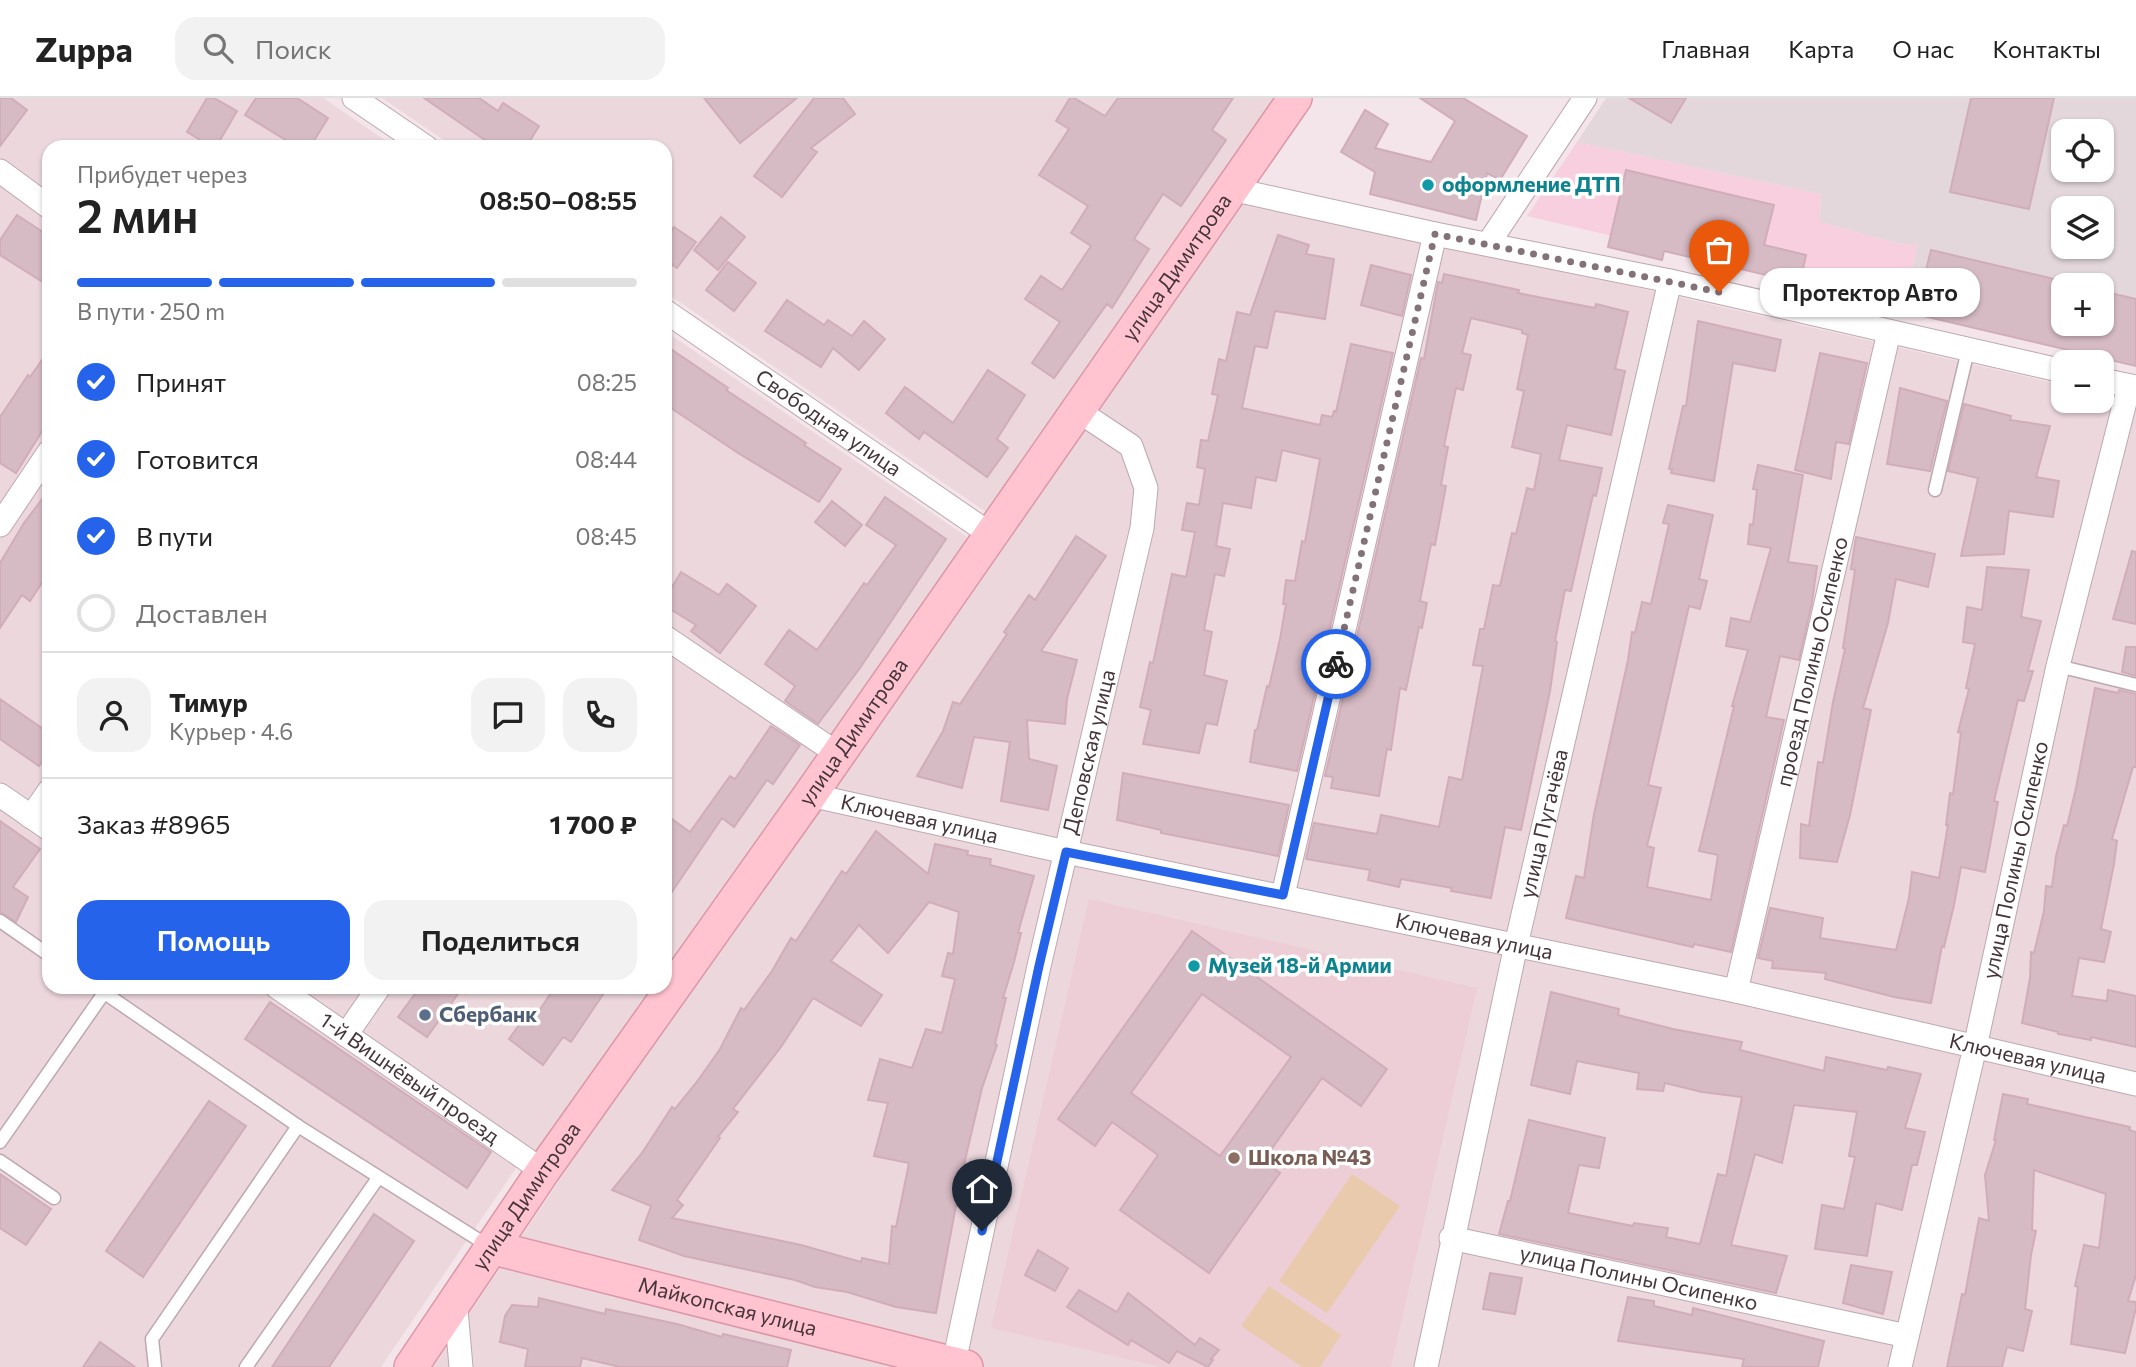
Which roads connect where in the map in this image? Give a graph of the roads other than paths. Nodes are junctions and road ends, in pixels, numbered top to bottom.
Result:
1 (354, 98) edge
2 (1295, 98) edge
3 (1585, 98) edge
4 (416, 140) edge
5 (4, 183) edge
6 (1231, 188) junction
7 (42, 203) edge
8 (1435, 234) junction
9 (1488, 244) junction
10 (1670, 281) junction
11 (672, 316) edge
12 (1889, 332) junction
13 (1968, 349) junction
14 (2051, 368) edge
15 (2114, 383) edge
16 (2133, 387) edge
17 (1077, 410) junction
18 (42, 462) edge
19 (1935, 490) dead end
20 (0, 525) edge
21 (990, 534) junction
22 (672, 642) edge
23 (2058, 666) junction
24 (2136, 685) edge
25 (838, 754) junction
26 (0, 795) edge
27 (810, 795) junction
28 (40, 823) edge
29 (1066, 852) junction
30 (1283, 895) junction
31 (0, 921) edge
32 (1516, 945) junction
33 (42, 950) edge
34 (672, 989) edge
35 (1736, 991) junction
36 (97, 994) edge
37 (106, 994) edge
38 (287, 994) edge
39 (374, 994) edge
40 (669, 994) edge
41 (346, 1035) junction
42 (1975, 1047) junction
43 (2136, 1084) edge
44 (298, 1126) junction
45 (0, 1142) edge
46 (0, 1161) edge
47 (543, 1171) junction
48 (378, 1178) junction
49 (54, 1198) dead end
50 (1451, 1238) junction
51 (490, 1247) junction
52 (456, 1298) junction
53 (1908, 1336) junction
54 (957, 1366) edge
55 (155, 1367) edge
56 (246, 1367) edge
57 (411, 1367) edge
58 (461, 1367) edge
59 (1426, 1367) edge
60 (1900, 1367) edge

1 - 4 street
2 - 6 street, улица Димитрова
3 - 9 street
5 - 7 street
6 - 8 street
6 - 17 street, улица Димитрова
8 - 9 street
8 - 30 street
9 - 10 street
10 - 12 street
10 - 32 street, улица Пугачёва
11 - 21 street, Свободная улица
12 - 13 street
12 - 35 street, проезд Полины Осипенко
13 - 14 street
13 - 19 lane
15 - 16 street
16 - 23 street, улица Полины Осипенко
17 - 21 street, улица Димитрова
17 - 29 street, Деповская улица
18 - 20 street
21 - 25 street, улица Димитрова
22 - 25 street
23 - 24 lane
23 - 42 street, улица Полины Осипенко
25 - 27 street, улица Димитрова
26 - 28 street
27 - 29 street, Ключевая улица
27 - 34 street, улица Димитрова
29 - 30 street, Ключевая улица
29 - 54 street, Деповская улица
30 - 32 street, Ключевая улица
31 - 33 lane
32 - 35 street, Ключевая улица
32 - 50 street, улица Пугачёва
35 - 42 street, Ключевая улица
36 - 45 lane
37 - 44 lane
38 - 41 street, 1-й Вишнёвый проезд
39 - 41 street
40 - 47 street, улица Димитрова
41 - 47 street, 1-й Вишнёвый проезд
42 - 43 street, Ключевая улица
42 - 53 street, улица Полины Осипенко
44 - 48 lane
44 - 55 lane
46 - 49 lane
47 - 51 street, улица Димитрова
48 - 51 lane
48 - 56 lane
50 - 53 street, улица Полины Осипенко
50 - 59 street, улица Пугачёва
51 - 52 street, улица Димитрова
51 - 54 street, Майкопская улица
52 - 57 street, улица Димитрова
52 - 58 street
53 - 60 street, улица Полины Осипенко

